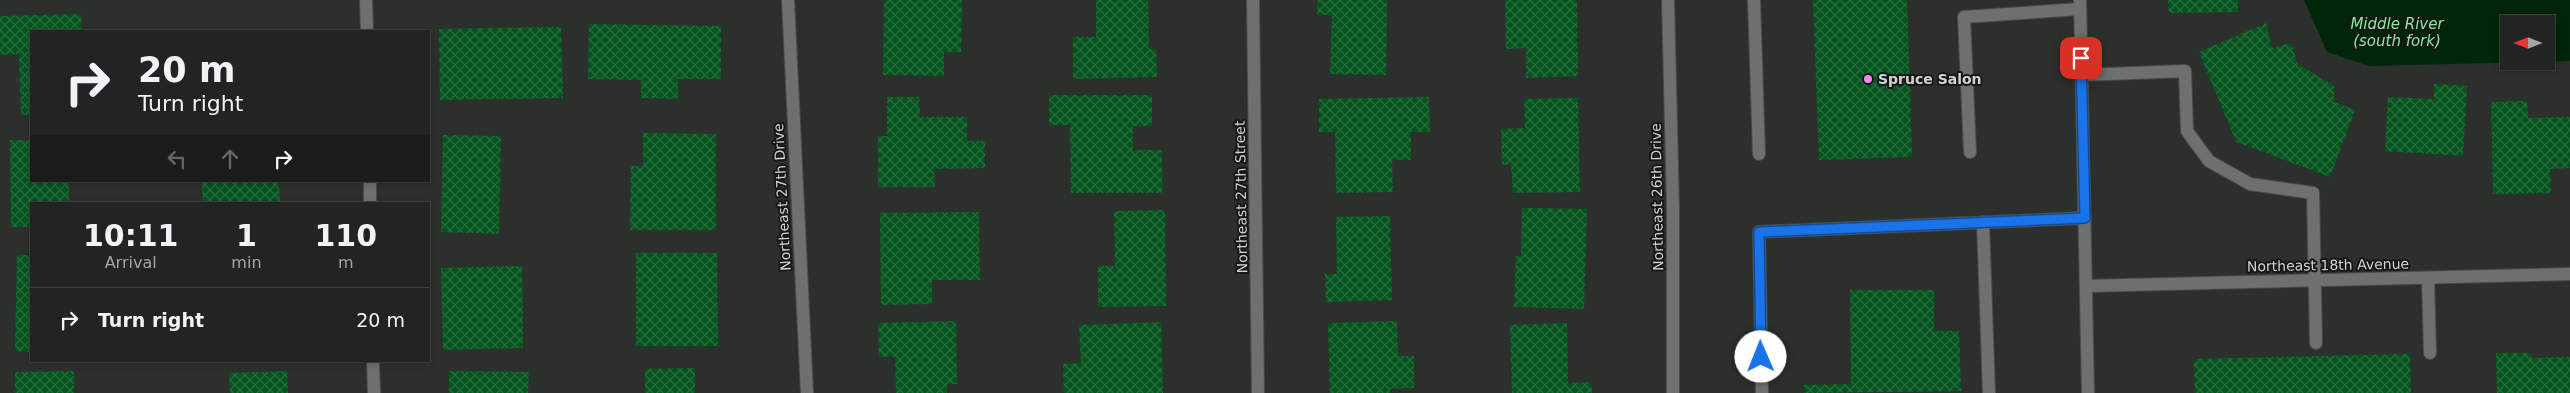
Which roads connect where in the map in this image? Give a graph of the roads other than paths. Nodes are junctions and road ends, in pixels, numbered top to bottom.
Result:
1 (366, 0) edge
2 (788, 0) edge
3 (1253, 0) edge
4 (1668, 0) edge
5 (1754, 0) edge
6 (2080, 4) edge
7 (367, 30) edge
8 (2081, 75) junction
9 (1970, 152) dead end
10 (1759, 154) dead end
11 (370, 182) edge
12 (370, 202) edge
13 (2085, 218) junction
14 (1983, 222) junction
15 (2570, 274) edge
16 (2428, 278) junction
17 (2316, 280) junction
18 (2086, 286) junction
19 (2316, 343) dead end
20 (2430, 353) dead end
21 (373, 362) edge
22 (374, 393) edge
23 (807, 393) edge
24 (1258, 393) edge
25 (1673, 393) edge
26 (1762, 393) edge
27 (1989, 393) edge
28 (2088, 393) edge

1 - 7 street
2 - 23 street, Northeast 27th Drive
3 - 24 street, Northeast 27th Street
4 - 25 street, Northeast 26th Drive
5 - 10 street
6 - 8 street
6 - 9 street
8 - 13 street
8 - 17 street
11 - 12 street
13 - 14 street
13 - 18 street
14 - 26 street
14 - 27 street
15 - 16 street, Northeast 18th Avenue
16 - 17 street, Northeast 18th Avenue
16 - 20 street
17 - 18 street, Northeast 18th Avenue
17 - 19 street
18 - 28 street
21 - 22 street

